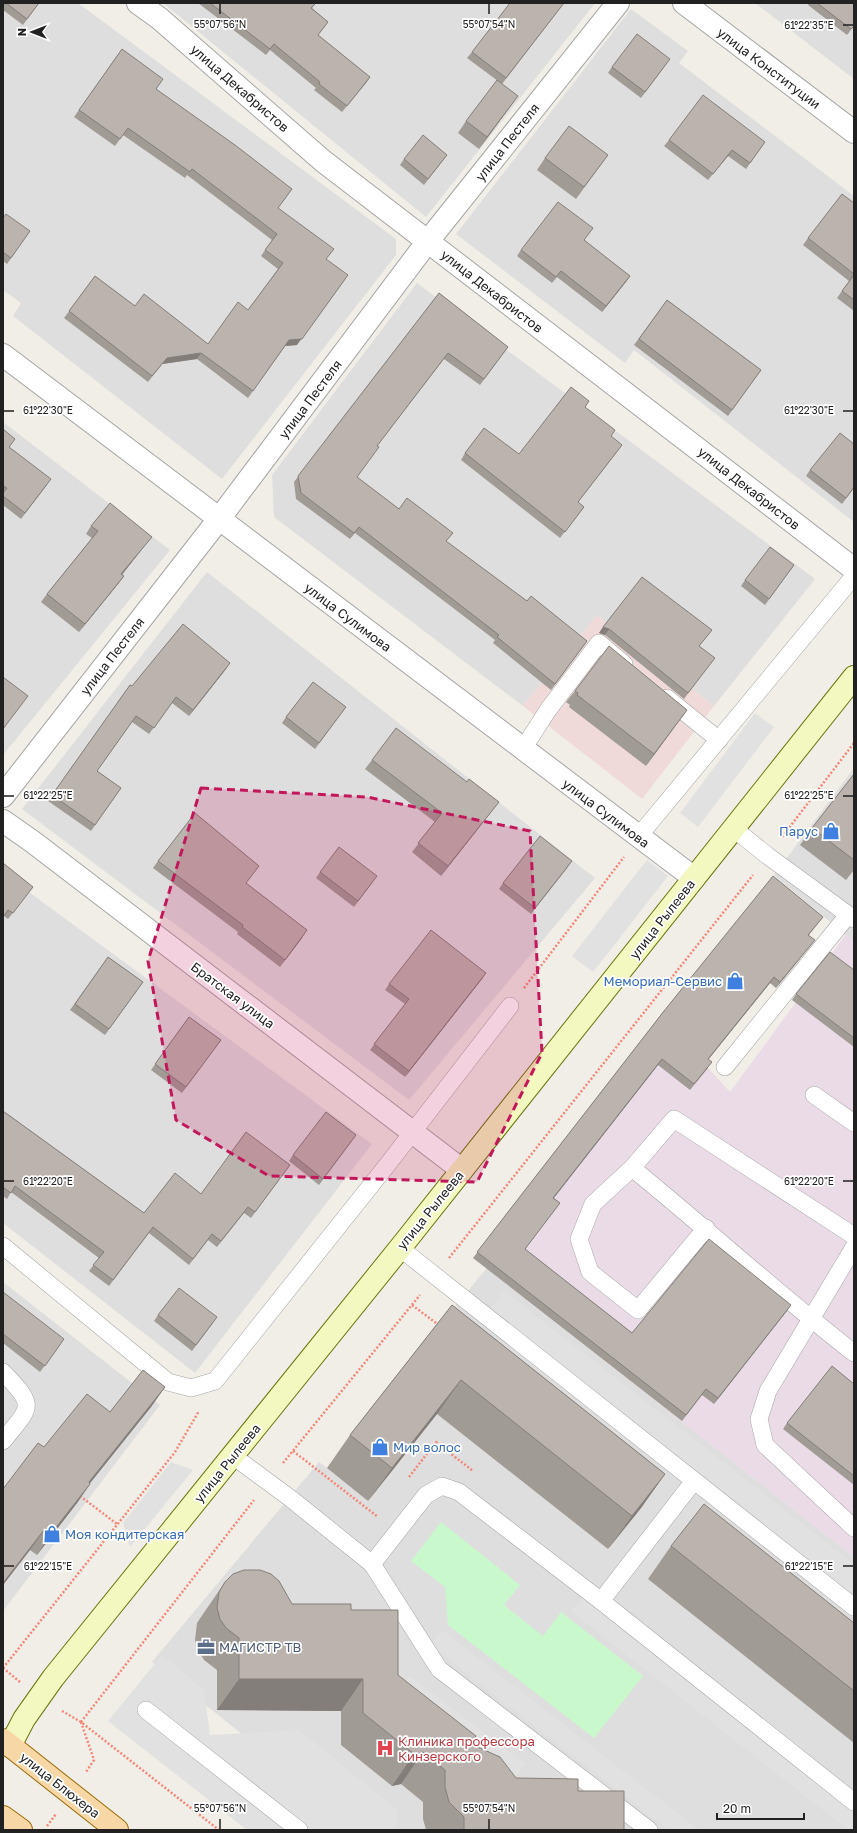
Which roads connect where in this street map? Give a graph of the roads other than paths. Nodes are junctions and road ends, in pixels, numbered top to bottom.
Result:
1 (138, 3) edge
2 (618, 3) edge
3 (684, 3) edge
4 (854, 132) edge
5 (428, 241) junction
6 (3, 355) edge
7 (219, 519) junction
8 (854, 569) edge
9 (854, 576) edge
10 (635, 672) edge
11 (854, 677) edge
12 (653, 687) edge
13 (719, 740) junction
14 (523, 750) junction
15 (3, 796) edge
16 (3, 821) edge
17 (733, 828) junction
18 (638, 837) junction
19 (694, 878) junction
20 (851, 917) edge
21 (510, 1006) road end
22 (725, 1067) dead end
23 (814, 1094) dead end
24 (854, 1123) edge
25 (414, 1132) junction
26 (632, 1168) junction
27 (462, 1170) junction
28 (706, 1228) junction
29 (854, 1236) edge
30 (3, 1246) edge
31 (854, 1247) edge
32 (400, 1248) junction
33 (811, 1320) junction
34 (854, 1353) edge
35 (3, 1372) edge
36 (3, 1441) edge
37 (233, 1456) junction
38 (694, 1481) junction
39 (854, 1528) edge
40 (372, 1564) junction
41 (601, 1601) junction
42 (854, 1607) edge
43 (146, 1710) dead end
44 (5, 1747) edge
45 (854, 1802) edge
46 (3, 1817) edge
47 (21, 1830) edge
48 (117, 1830) edge
49 (300, 1830) edge
50 (649, 1830) edge

1 - 5 street, улица Декабристов
2 - 5 street, улица Пестеля
3 - 4 street, улица Конституции
5 - 7 street, улица Пестеля
5 - 8 street, улица Декабристов
6 - 7 street, улица Сулимова
7 - 14 street, улица Сулимова
7 - 15 street, улица Пестеля
9 - 13 lane
10 - 14 lane
11 - 17 street, улица Рылеева
12 - 13 lane
13 - 18 lane
14 - 18 street, улица Сулимова
16 - 25 street, Братская улица
17 - 19 street, улица Рылеева
17 - 20 lane
18 - 19 street, улица Сулимова
19 - 27 street, улица Рылеева
20 - 22 lane
21 - 25 lane
23 - 24 lane
25 - 27 street, Братская улица
25 - 30 lane
26 - 28 lane
26 - 28 lane
26 - 29 lane
27 - 32 street, улица Рылеева
28 - 33 lane
31 - 33 lane
32 - 37 street, улица Рылеева
32 - 38 lane
33 - 34 lane
33 - 39 lane
35 - 36 lane
37 - 40 lane
37 - 44 street, улица Рылеева
38 - 41 lane
38 - 42 lane
40 - 41 lane
40 - 50 lane
41 - 45 lane
43 - 49 lane
44 - 48 main road, улица Блюхера
46 - 47 main road

